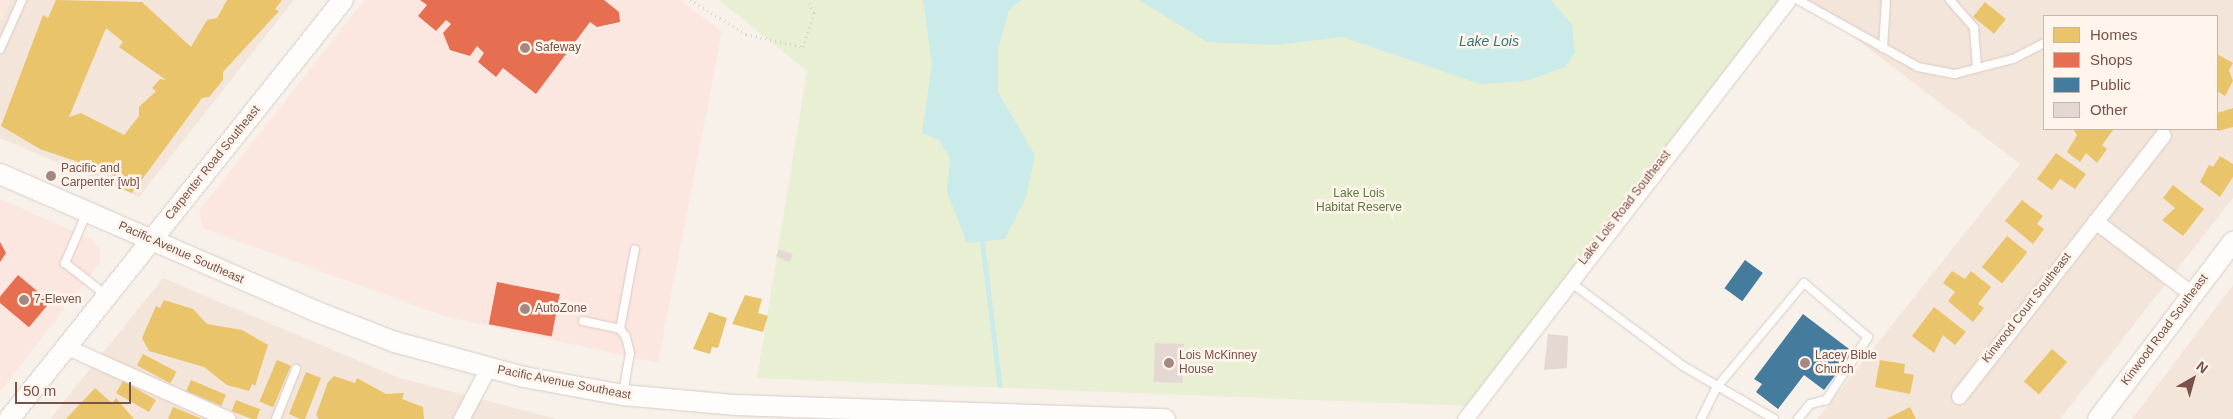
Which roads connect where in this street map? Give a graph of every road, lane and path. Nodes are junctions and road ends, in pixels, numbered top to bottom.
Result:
1 (22, 0) edge
2 (343, 0) edge
3 (690, 0) edge
4 (807, 0) edge
5 (1788, 0) edge
6 (1798, 0) edge
7 (1886, 0) edge
8 (1950, 0) edge
9 (2043, 44) edge
10 (1883, 48) junction
11 (0, 49) edge
12 (1977, 68) junction
13 (2163, 135) dead end
14 (0, 174) edge
15 (87, 212) junction
16 (2096, 221) junction
17 (152, 240) junction
18 (2233, 242) edge
19 (635, 249) dead end
20 (1569, 280) junction
21 (2192, 294) junction
22 (107, 296) junction
23 (583, 321) dead end
24 (620, 329) junction
25 (67, 347) junction
26 (488, 368) junction
27 (296, 369) dead end
28 (1716, 388) junction
29 (623, 395) junction
30 (1959, 396) dead end
31 (928, 415) edge
32 (15, 416) edge
33 (1067, 417) edge
34 (228, 419) edge
35 (276, 419) edge
36 (461, 419) edge
37 (1165, 419) edge
38 (1465, 419) edge
39 (1701, 419) edge
40 (1774, 419) edge
41 (1798, 419) edge
42 (2098, 419) edge

1 - 11 lane
2 - 17 main road, Carpenter Road Southeast
3 - 4 path
5 - 20 street, Lake Lois Road Southeast
6 - 10 lane
7 - 10 lane
8 - 12 lane
9 - 12 lane
10 - 12 lane
13 - 16 street, Kinwood Court Southeast
14 - 15 main road, Pacific Avenue Southeast
15 - 17 main road, Pacific Avenue Southeast
15 - 22 lane
16 - 21 street
16 - 30 street, Kinwood Court Southeast
17 - 22 main road, Carpenter Road Southeast
17 - 26 main road, Pacific Avenue Southeast
18 - 21 main road, Kinwood Road Southeast
19 - 24 lane
20 - 28 lane
20 - 38 street, Lake Lois Road Southeast
21 - 42 main road, Kinwood Road Southeast
22 - 25 main road, Carpenter Road Southeast
23 - 24 lane
24 - 29 lane
25 - 32 main road, Carpenter Road Southeast
25 - 34 street
26 - 29 main road, Pacific Avenue Southeast
26 - 36 street
27 - 35 lane
28 - 39 lane
28 - 40 lane
28 - 41 lane
29 - 31 main road, Pacific Avenue Southeast
31 - 33 main road, Pacific Avenue Southeast
33 - 37 main road, Pacific Avenue Southeast

